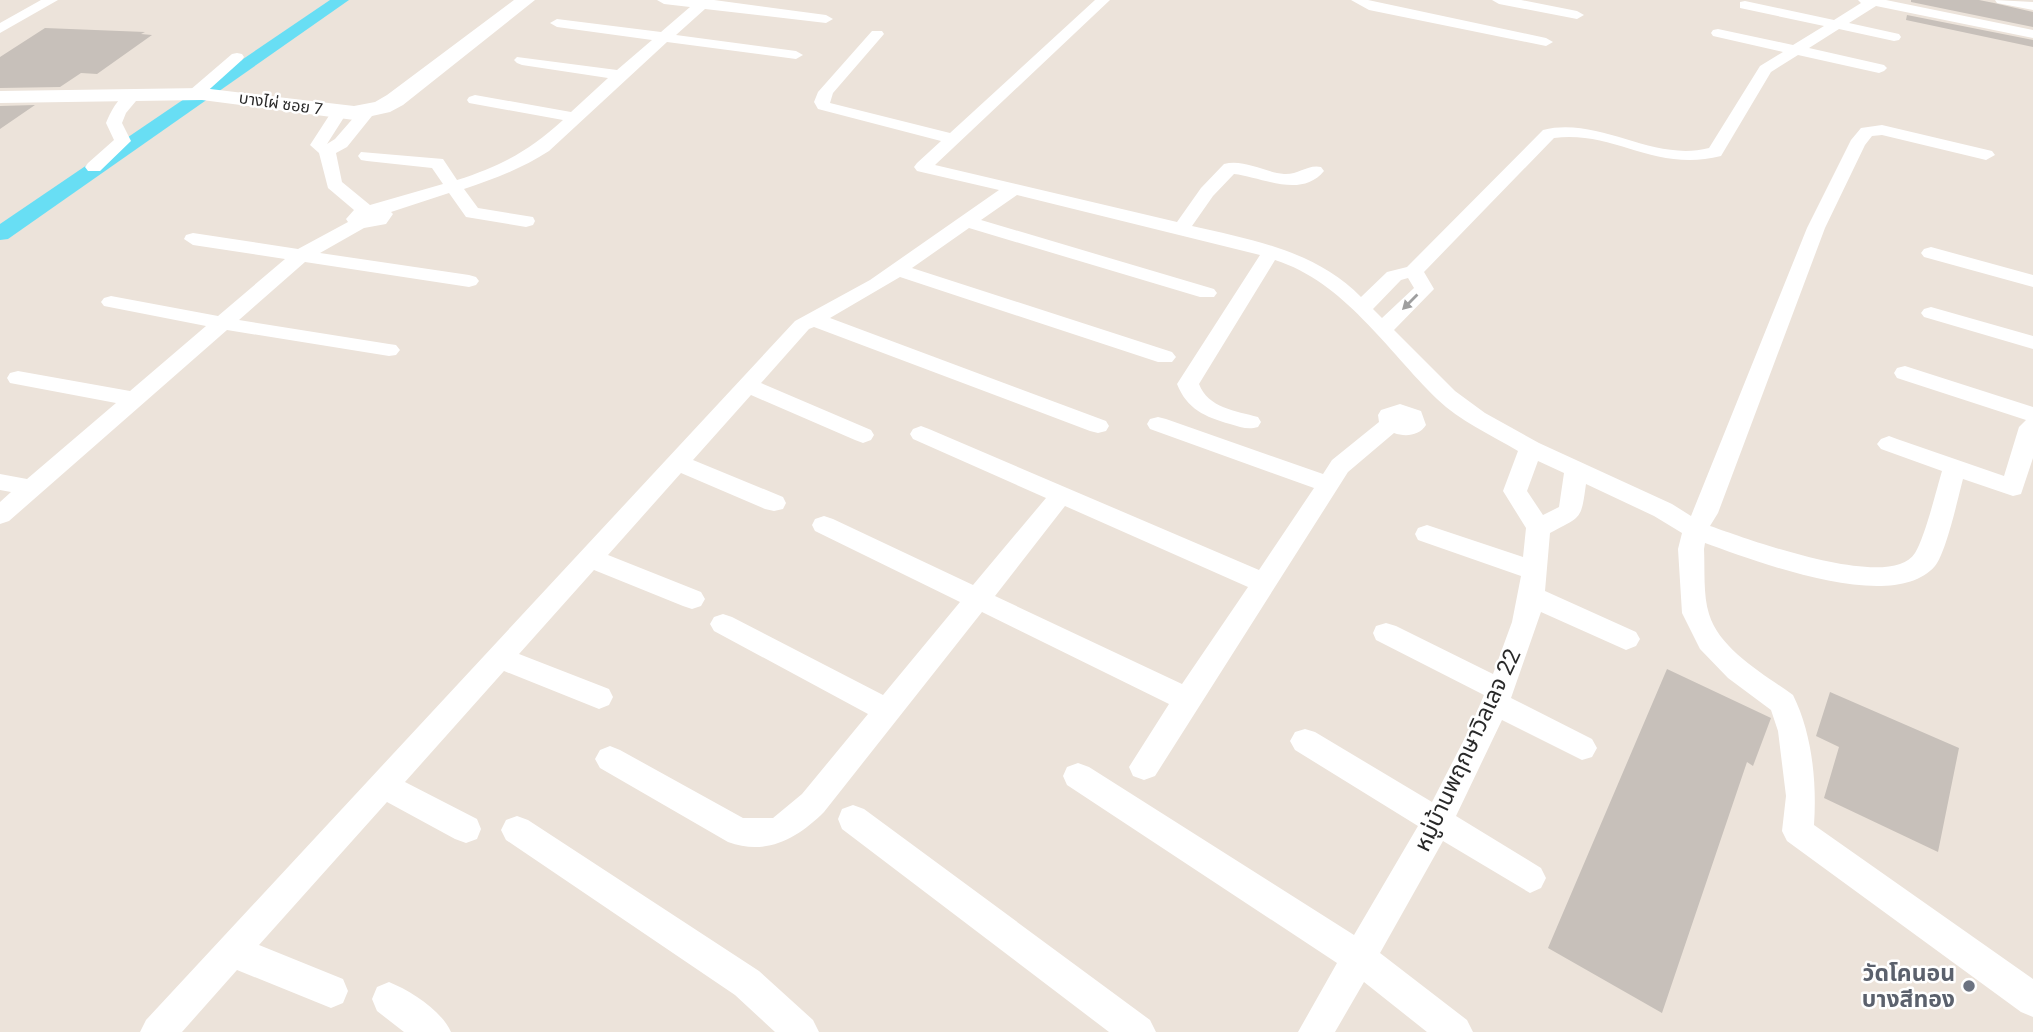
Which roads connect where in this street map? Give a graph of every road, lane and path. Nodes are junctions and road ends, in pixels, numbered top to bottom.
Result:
1 (51, 0) edge
2 (526, 0) edge
3 (664, 0) edge
4 (1103, 0) edge
5 (1359, 0) edge
6 (1499, 0) edge
7 (2002, 0) edge
8 (1871, 1) edge
9 (704, 2) edge
10 (1745, 5) dead end
11 (2033, 6) edge
12 (1577, 15) dead end
13 (826, 19) dead end
14 (556, 23) dead end
15 (1836, 24) junction
16 (0, 29) edge
17 (1718, 33) dead end
18 (877, 34) dead end
19 (2033, 34) edge
20 (1894, 37) dead end
21 (663, 38) junction
22 (1546, 42) dead end
23 (1794, 49) junction
24 (796, 55) dead end
25 (237, 57) dead end
26 (522, 60) dead end
27 (1879, 68) dead end
28 (620, 75) junction
29 (204, 94) junction
30 (133, 95) junction
31 (0, 97) edge
32 (475, 100) dead end
33 (340, 111) junction
34 (368, 111) junction
35 (574, 117) junction
36 (953, 139) junction
37 (327, 151) junction
38 (1986, 155) dead end
39 (368, 156) dead end
40 (94, 167) dead end
41 (1315, 171) dead end
42 (454, 186) junction
43 (1013, 189) junction
44 (368, 215) junction
45 (526, 221) dead end
46 (969, 222) junction
47 (1181, 229) junction
48 (193, 239) dead end
49 (1271, 252) junction
50 (1931, 253) dead end
51 (300, 256) junction
52 (898, 270) junction
53 (1414, 271) junction
54 (469, 281) dead end
55 (2033, 281) edge
56 (1207, 293) dead end
57 (111, 302) dead end
58 (1362, 309) junction
59 (1931, 313) dead end
60 (813, 319) junction
61 (221, 323) junction
62 (1382, 330) junction
63 (2033, 343) edge
64 (389, 350) dead end
65 (1165, 357) dead end
66 (1905, 373) dead end
67 (18, 378) dead end
68 (747, 385) junction
69 (1447, 396) junction
70 (134, 399) junction
71 (1250, 422) dead end
72 (1158, 424) dead end
73 (2032, 424) edge
74 (1098, 426) dead end
75 (921, 434) dead end
76 (863, 435) dead end
77 (1889, 444) dead end
78 (1531, 448) junction
79 (677, 462) junction
80 (1577, 468) junction
81 (1955, 468) junction
82 (0, 482) edge
83 (1328, 484) junction
84 (31, 488) junction
85 (1062, 494) junction
86 (774, 503) dead end
87 (0, 515) edge
88 (824, 525) dead end
89 (1538, 528) junction
90 (1695, 530) junction
91 (1427, 534) dead end
92 (590, 558) junction
93 (1264, 583) junction
94 (1532, 583) junction
95 (979, 597) junction
96 (692, 599) dead end
97 (723, 624) dead end
98 (1386, 633) dead end
99 (1626, 639) dead end
100 (499, 658) junction
101 (599, 696) dead end
102 (1497, 696) junction
103 (1188, 700) junction
104 (888, 711) junction
105 (1305, 741) dead end
106 (1582, 748) dead end
107 (610, 759) dead end
108 (1144, 767) dead end
109 (1078, 776) dead end
110 (382, 785) junction
111 (853, 819) dead end
112 (1438, 820) junction
113 (466, 829) dead end
114 (517, 830) dead end
115 (1530, 878) dead end
116 (232, 951) junction
117 (1358, 957) junction
118 (331, 991) dead end
119 (389, 999) dead end
120 (2033, 1000) edge
121 (158, 1032) edge
122 (433, 1032) edge
123 (801, 1032) edge
124 (1138, 1032) edge
125 (1316, 1032) edge
126 (1455, 1032) edge

1 - 16 street
2 - 34 street, บางไผ่ ซอย 7
3 - 9 street
4 - 36 street
5 - 22 street
6 - 12 street
7 - 11 street
8 - 15 street
8 - 19 street
9 - 13 street
9 - 21 street
10 - 15 street
14 - 21 street
15 - 20 street
15 - 23 street
17 - 23 street
18 - 36 street
21 - 24 street
21 - 28 street
23 - 27 street
23 - 53 street
25 - 29 street
26 - 28 street
28 - 35 street
29 - 30 street, บางไผ่ ซอย 7
29 - 33 street, บางไผ่ ซอย 7
30 - 31 street, บางไผ่ ซอย 7
30 - 40 street
32 - 35 street
33 - 34 street, บางไผ่ ซอย 7
33 - 37 street
34 - 37 street
35 - 42 street
36 - 43 street
37 - 44 street
38 - 90 street
39 - 42 street
41 - 47 street
42 - 44 street
42 - 45 street
43 - 46 street
43 - 47 street
44 - 51 street
46 - 52 street
46 - 56 street
47 - 49 street
48 - 51 street
49 - 58 street
49 - 71 street
50 - 55 street
51 - 54 street
51 - 61 street
52 - 60 street
52 - 65 street
53 - 58 street
53 -> 62 street
57 - 61 street
58 - 62 street
59 - 63 street
60 - 68 street
60 - 74 street
61 - 64 street
61 - 70 street
62 - 69 street
66 - 73 street
67 - 70 street
68 - 76 street
68 - 79 street
69 - 78 street
69 - 83 street
70 - 84 street
72 - 83 street
73 - 81 street
75 - 85 street
77 - 81 street
78 - 80 street
78 - 89 street
79 - 86 street
79 - 92 street
80 - 89 street
80 - 90 street
81 - 90 street
82 - 84 street
83 - 93 street
84 - 87 street
85 - 93 street
85 - 95 street
88 - 95 street
89 - 94 street, หมู่บ้านพฤกษาวิลเลจ 22
90 - 120 street
91 - 94 street
92 - 96 street
92 - 100 street
93 - 103 street
94 - 99 street
94 - 102 street, หมู่บ้านพฤกษาวิลเลจ 22
95 - 103 street
95 - 104 street
97 - 104 street
98 - 102 street
100 - 101 street
100 - 110 street
102 - 106 street
102 - 112 street, หมู่บ้านพฤกษาวิลเลจ 22
103 - 108 street
104 - 107 street
105 - 112 street
109 - 117 street
110 - 113 street
110 - 116 street
111 - 124 street
112 - 115 street
112 - 117 street, หมู่บ้านพฤกษาวิลเลจ 22
114 - 123 street
116 - 118 street
116 - 121 street
117 - 125 street, หมู่บ้านพฤกษาวิลเลจ 22
117 - 126 street
119 - 122 street

